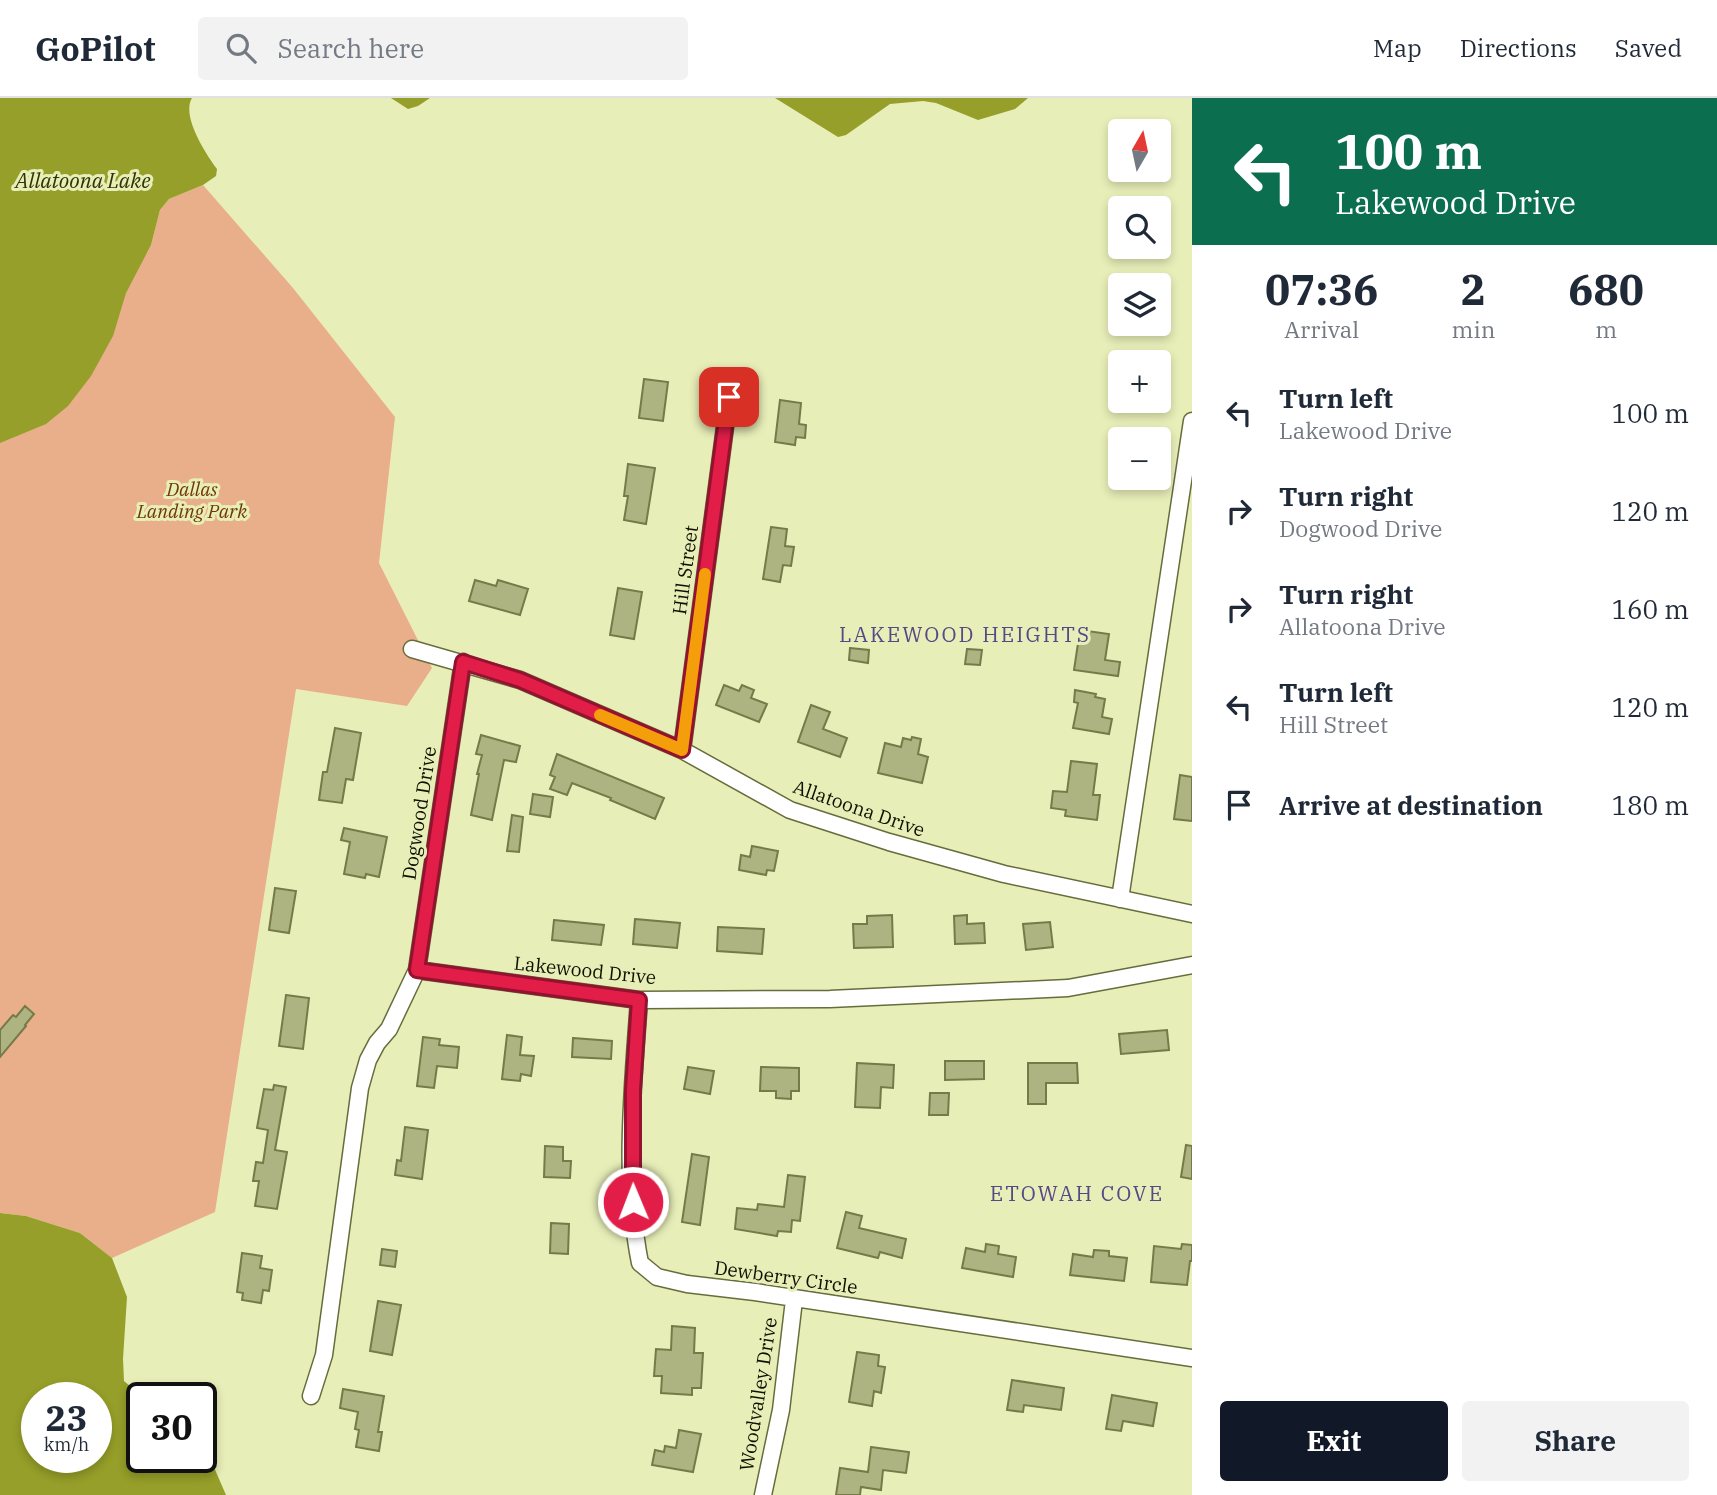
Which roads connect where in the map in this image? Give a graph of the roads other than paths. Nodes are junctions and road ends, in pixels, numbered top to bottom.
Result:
1 (729, 397) dead end
2 (1192, 421) edge
3 (412, 649) dead end
4 (463, 662) junction
5 (682, 750) junction
6 (1120, 899) junction
7 (1192, 914) edge
8 (1192, 965) edge
9 (417, 970) junction
10 (639, 1000) junction
11 (794, 1300) junction
12 (1192, 1358) edge
13 (311, 1396) dead end
14 (763, 1495) edge

1 - 5 street, Hill Street
2 - 6 street
3 - 4 street, Allatoona Drive
4 - 5 street, Allatoona Drive
4 - 9 street, Dogwood Drive
5 - 6 street, Allatoona Drive
6 - 7 street, Allatoona Drive
8 - 10 street, Lakewood Drive
9 - 10 street, Lakewood Drive
9 - 13 street
10 - 11 street, Dewberry Circle
11 - 12 street, Dewberry Circle
11 - 14 street, Woodvalley Drive

